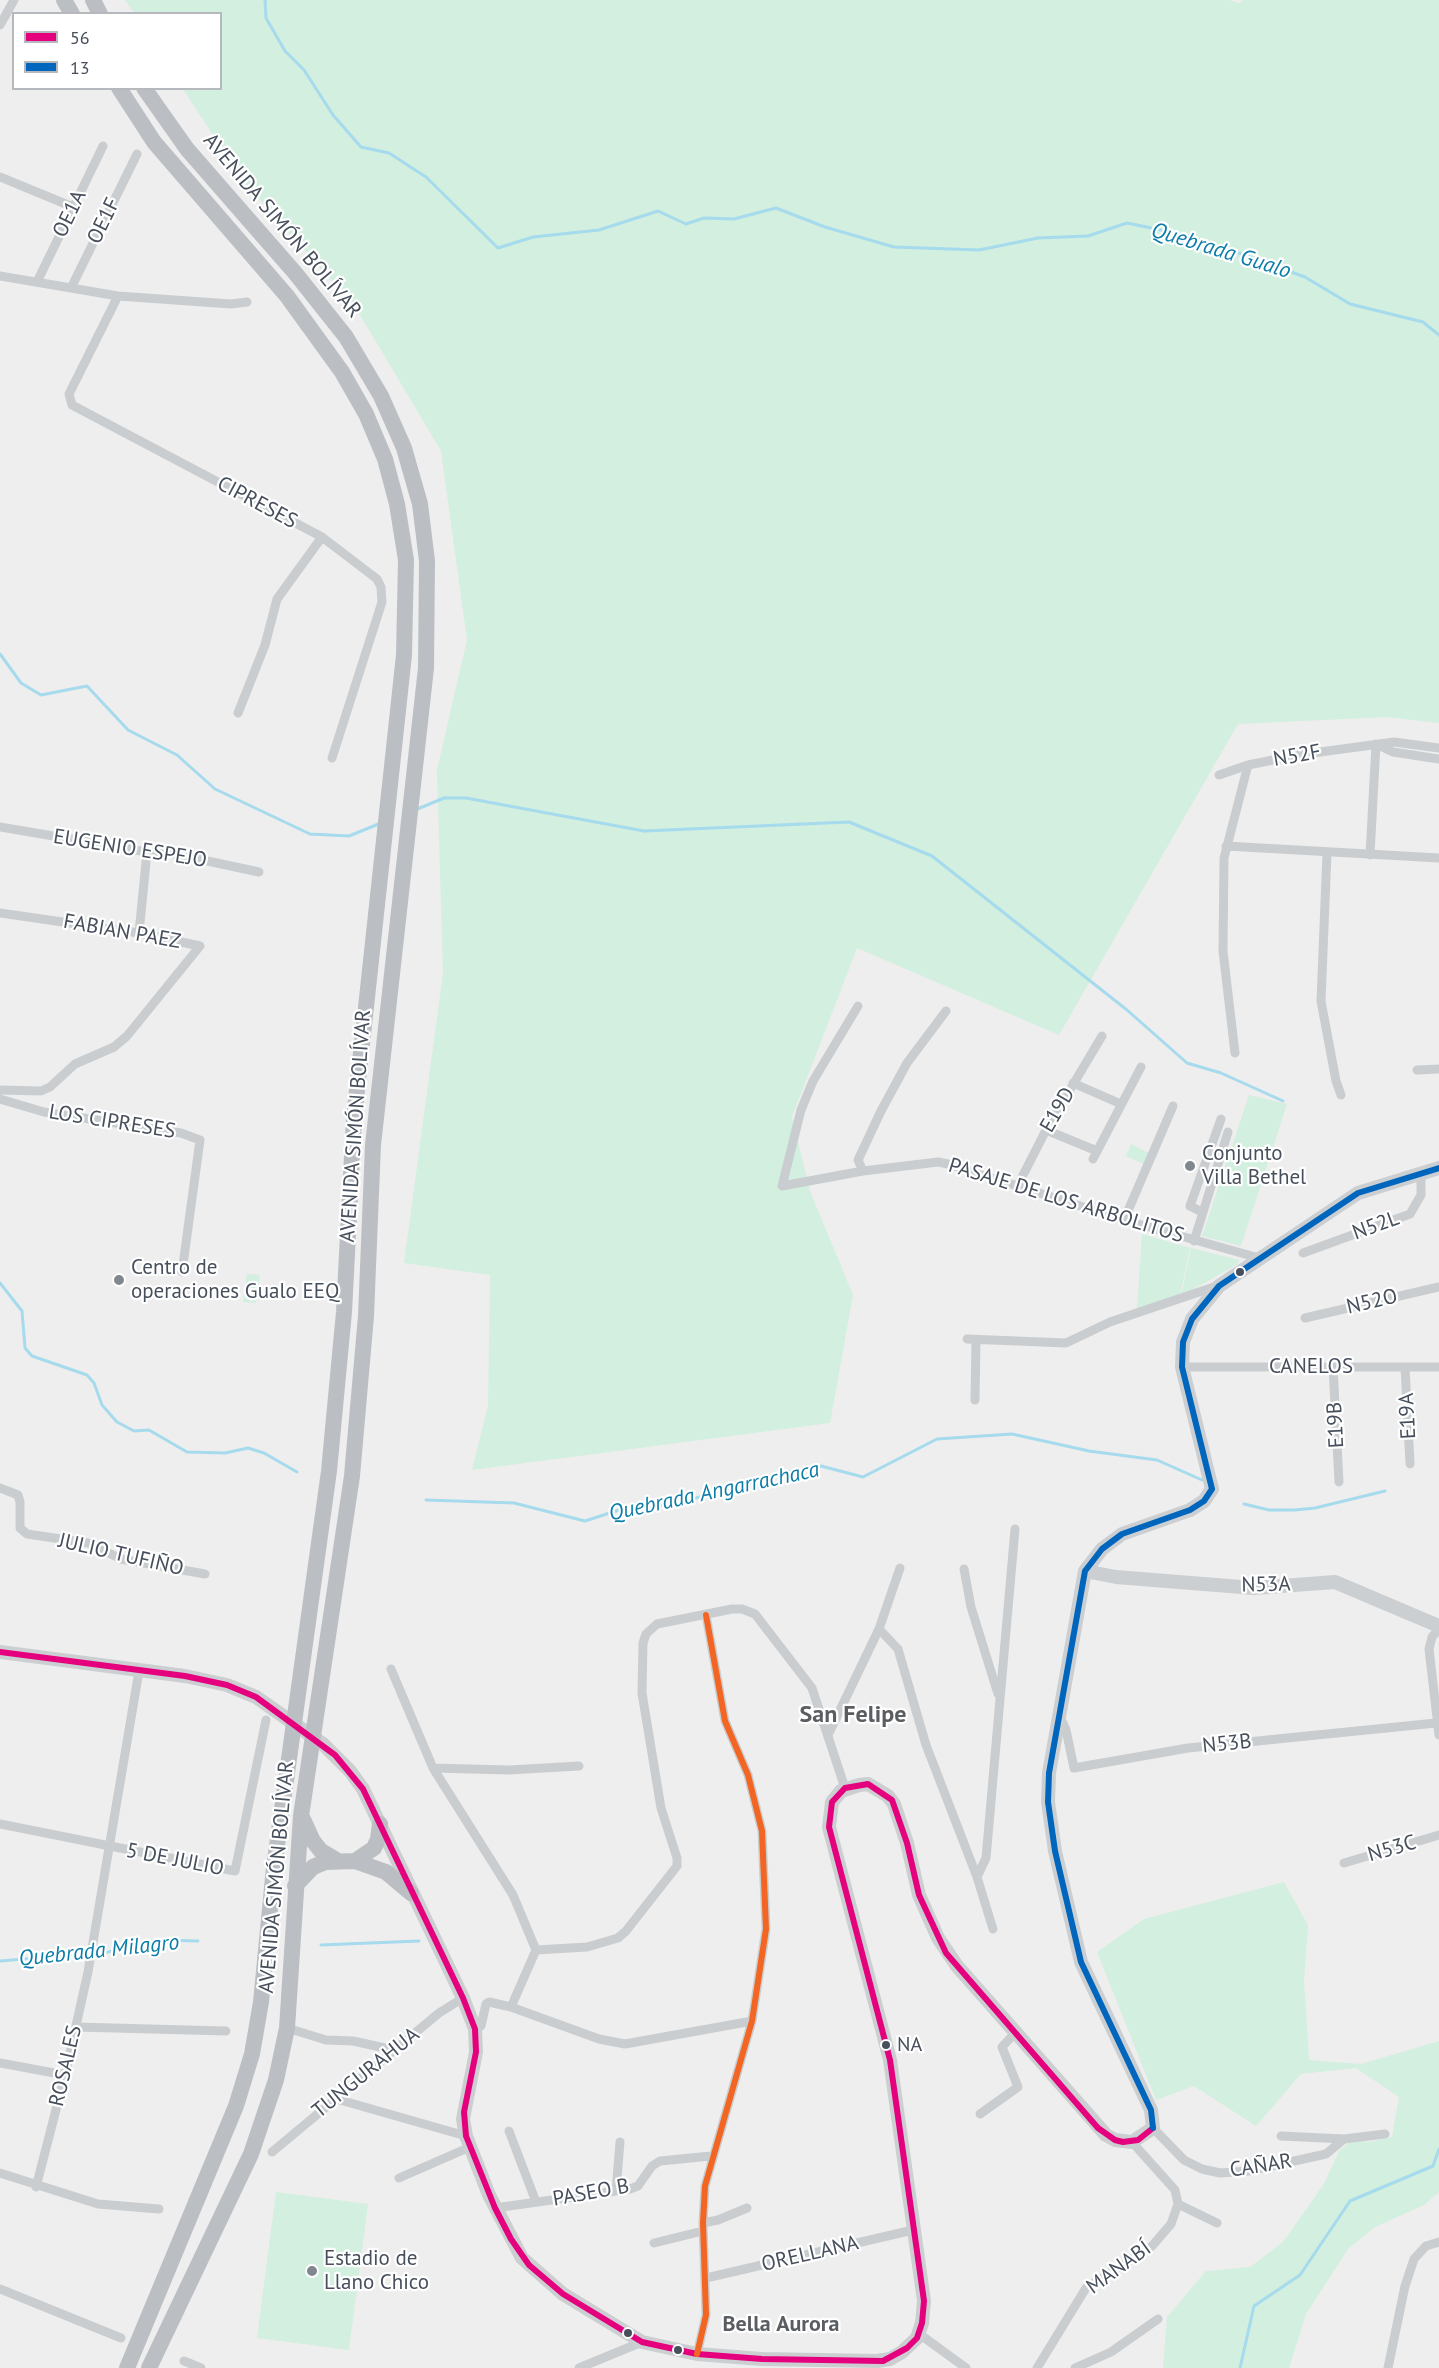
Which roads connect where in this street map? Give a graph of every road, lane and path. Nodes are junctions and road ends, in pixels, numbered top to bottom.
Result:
1 (14, 0) edge
2 (0, 25) edge
3 (120, 90) edge
4 (145, 90) edge
5 (103, 146) dead end
6 (137, 154) dead end
7 (0, 177) edge
8 (73, 207) junction
9 (0, 276) edge
10 (37, 282) junction
11 (71, 288) junction
12 (118, 296) junction
13 (247, 302) dead end
14 (322, 537) junction
15 (238, 713) dead end
16 (1376, 744) junction
17 (1439, 748) edge
18 (332, 758) dead end
19 (1439, 759) edge
20 (1248, 765) junction
21 (1219, 775) dead end
22 (0, 827) edge
23 (1226, 846) junction
24 (147, 852) junction
25 (1328, 853) junction
26 (1370, 855) junction
27 (1439, 858) edge
28 (259, 872) dead end
29 (0, 914) edge
30 (139, 933) junction
31 (858, 1005) dead end
32 (946, 1011) dead end
33 (1102, 1036) dead end
34 (1235, 1053) dead end
35 (1142, 1067) dead end
36 (1439, 1069) edge
37 (1417, 1070) dead end
38 (1073, 1083) junction
39 (0, 1090) edge
40 (1341, 1095) dead end
41 (0, 1100) edge
42 (1121, 1104) junction
43 (1173, 1106) dead end
44 (1221, 1119) dead end
45 (1046, 1130) junction
46 (1228, 1132) dead end
47 (1439, 1168) edge
48 (863, 1171) junction
49 (1421, 1174) junction
50 (1017, 1187) junction
51 (1202, 1212) junction
52 (1124, 1220) junction
53 (1194, 1240) junction
54 (1303, 1253) dead end
55 (1258, 1258) junction
56 (182, 1272) dead end
57 (1220, 1286) junction
58 (1439, 1287) edge
59 (1305, 1318) dead end
60 (1182, 1367) junction
61 (1333, 1367) junction
62 (1405, 1367) junction
63 (1439, 1367) edge
64 (975, 1400) dead end
65 (1410, 1464) dead end
66 (1339, 1482) dead end
67 (0, 1488) edge
68 (1015, 1529) dead end
69 (900, 1568) dead end
70 (964, 1569) dead end
71 (1085, 1571) junction
72 (205, 1574) dead end
73 (706, 1615) junction
74 (1439, 1628) edge
75 (879, 1629) junction
76 (0, 1652) edge
77 (391, 1669) dead end
78 (139, 1671) junction
79 (1000, 1700) junction
80 (1060, 1717) junction
81 (266, 1720) dead end
82 (1436, 1724) junction
83 (829, 1733) junction
84 (1439, 1735) edge
85 (579, 1766) dead end
86 (433, 1768) junction
87 (845, 1788) junction
88 (302, 1816) junction
89 (0, 1824) edge
90 (380, 1824) junction
91 (1439, 1835) edge
92 (108, 1846) junction
93 (338, 1861) junction
94 (355, 1861) junction
95 (1344, 1863) dead end
96 (977, 1877) junction
97 (296, 1886) junction
98 (411, 1893) junction
99 (993, 1929) dead end
100 (536, 1950) junction
101 (463, 1998) junction
102 (511, 2007) junction
103 (752, 2021) junction
104 (76, 2027) junction
105 (287, 2028) junction
106 (475, 2029) junction
107 (226, 2031) dead end
108 (1015, 2033) junction
109 (394, 2050) junction
110 (0, 2063) edge
111 (65, 2075) junction
112 (333, 2098) junction
113 (980, 2114) dead end
114 (1153, 2128) junction
115 (509, 2131) dead end
116 (1385, 2134) dead end
117 (1281, 2136) dead end
118 (1344, 2139) junction
119 (468, 2141) junction
120 (620, 2142) dead end
121 (1132, 2142) junction
122 (272, 2152) dead end
123 (711, 2156) junction
124 (0, 2173) edge
125 (399, 2178) dead end
126 (36, 2187) junction
127 (616, 2192) junction
128 (536, 2202) junction
129 (1178, 2204) junction
130 (495, 2208) junction
131 (747, 2208) dead end
132 (159, 2209) dead end
133 (1217, 2223) dead end
134 (703, 2227) junction
135 (913, 2230) junction
136 (1439, 2242) edge
137 (654, 2243) dead end
138 (706, 2278) junction
139 (0, 2289) edge
140 (1158, 2319) dead end
141 (918, 2333) junction
142 (121, 2338) dead end
143 (642, 2342) junction
144 (698, 2354) junction
145 (184, 2361) dead end
146 (818, 2364) edge
147 (124, 2367) edge
148 (149, 2368) edge
149 (201, 2368) edge
150 (579, 2368) edge
151 (966, 2368) edge
152 (1037, 2368) edge
153 (1075, 2368) edge
154 (1388, 2368) edge

1 - 2 street
3 - 147 highway, AVENIDA SIMÓN BOLÍVAR
4 - 88 highway, AVENIDA SIMÓN BOLÍVAR
5 - 8 street, OE1A
6 - 11 street, OE1F
7 - 8 street
8 - 10 street, OE1A
9 - 10 street
10 - 11 street
11 - 12 street
12 - 13 street
12 - 14 street, CIPRESES
14 - 15 street
14 - 18 street, CIPRESES
16 - 17 street, N52F
16 - 19 street, N52F
16 - 20 street, N52F
16 - 26 street
20 - 21 street, N52F
20 - 23 street
22 - 24 street, EUGENIO ESPEJO
23 - 25 street
23 - 34 street
24 - 28 street, EUGENIO ESPEJO
24 - 30 street
25 - 26 street
25 - 40 street
26 - 27 street
29 - 30 street, FABIAN PAEZ
30 - 39 street, FABIAN PAEZ
31 - 48 street, PASAJE DE LOS ARBOLITOS
32 - 48 street
33 - 38 street, E19D
35 - 42 street
36 - 37 street
38 - 42 street
38 - 45 street, E19D
41 - 56 street, LOS CIPRESES
42 - 45 street
43 - 52 street
44 - 51 street
45 - 50 street, E19D
46 - 51 street
47 - 49 street
48 - 50 street, PASAJE DE LOS ARBOLITOS
49 - 54 street, N52L
49 - 55 street
50 - 52 street, PASAJE DE LOS ARBOLITOS
51 - 53 street
52 - 53 street, PASAJE DE LOS ARBOLITOS
53 - 55 street, PASAJE DE LOS ARBOLITOS
55 - 57 street
57 - 60 street
57 - 64 street
58 - 59 street, N52O
60 - 61 street, CANELOS
60 - 71 street
61 - 62 street, CANELOS
61 - 66 street, E19B
62 - 63 street, CANELOS
62 - 65 street, E19A
67 - 72 street, JULIO TUFIÑO
68 - 79 street
69 - 75 street
70 - 79 street
71 - 74 street, N53A
71 - 80 street
73 - 83 street
73 - 100 street
73 - 103 street
74 - 82 street
75 - 83 street
75 - 96 street
76 - 78 street
77 - 86 street
78 - 90 street
78 - 92 street, ROSALES
79 - 96 street
80 - 82 street, N53B
80 - 114 street
81 - 92 street, 5 DE JULIO
82 - 84 street
83 - 87 street
85 - 86 street
86 - 100 street
87 - 108 street
87 - 135 street
88 - 93 highway
88 - 97 highway, AVENIDA SIMÓN BOLÍVAR
89 - 92 street, 5 DE JULIO
90 - 94 highway
90 - 98 street
91 - 95 street, N53C
92 - 104 street, ROSALES
93 - 94 highway
93 - 97 highway
94 - 98 highway
96 - 99 street
97 - 105 highway, AVENIDA SIMÓN BOLÍVAR
98 - 101 street
100 - 102 street
101 - 106 street
101 - 109 street, TUNGURAHUA
102 - 103 street
102 - 106 street
103 - 123 street
104 - 107 street
104 - 111 street, ROSALES
105 - 109 street
105 - 148 highway, AVENIDA SIMÓN BOLÍVAR
106 - 119 street
108 - 113 street
108 - 121 street
109 - 112 street, TUNGURAHUA
110 - 111 street
111 - 126 street, ROSALES
112 - 119 street
112 - 122 street, TUNGURAHUA
114 - 118 street, CAÑAR
114 - 121 street
115 - 128 street
116 - 118 street
117 - 118 street
119 - 125 street
119 - 130 street
120 - 127 street
121 - 129 street
123 - 127 street, PASEO B
123 - 134 street
124 - 126 street
126 - 132 street
127 - 128 street, PASEO B
128 - 130 street, PASEO B
129 - 133 street
129 - 152 street, MANABÍ
130 - 143 street
131 - 134 street
134 - 137 street
134 - 138 street
135 - 138 street, ORELLANA
135 - 141 street
136 - 154 street
138 - 144 street
139 - 142 street
140 - 153 street
141 - 146 street
141 - 151 street
143 - 144 street
143 - 150 street
144 - 146 street
145 - 149 street

